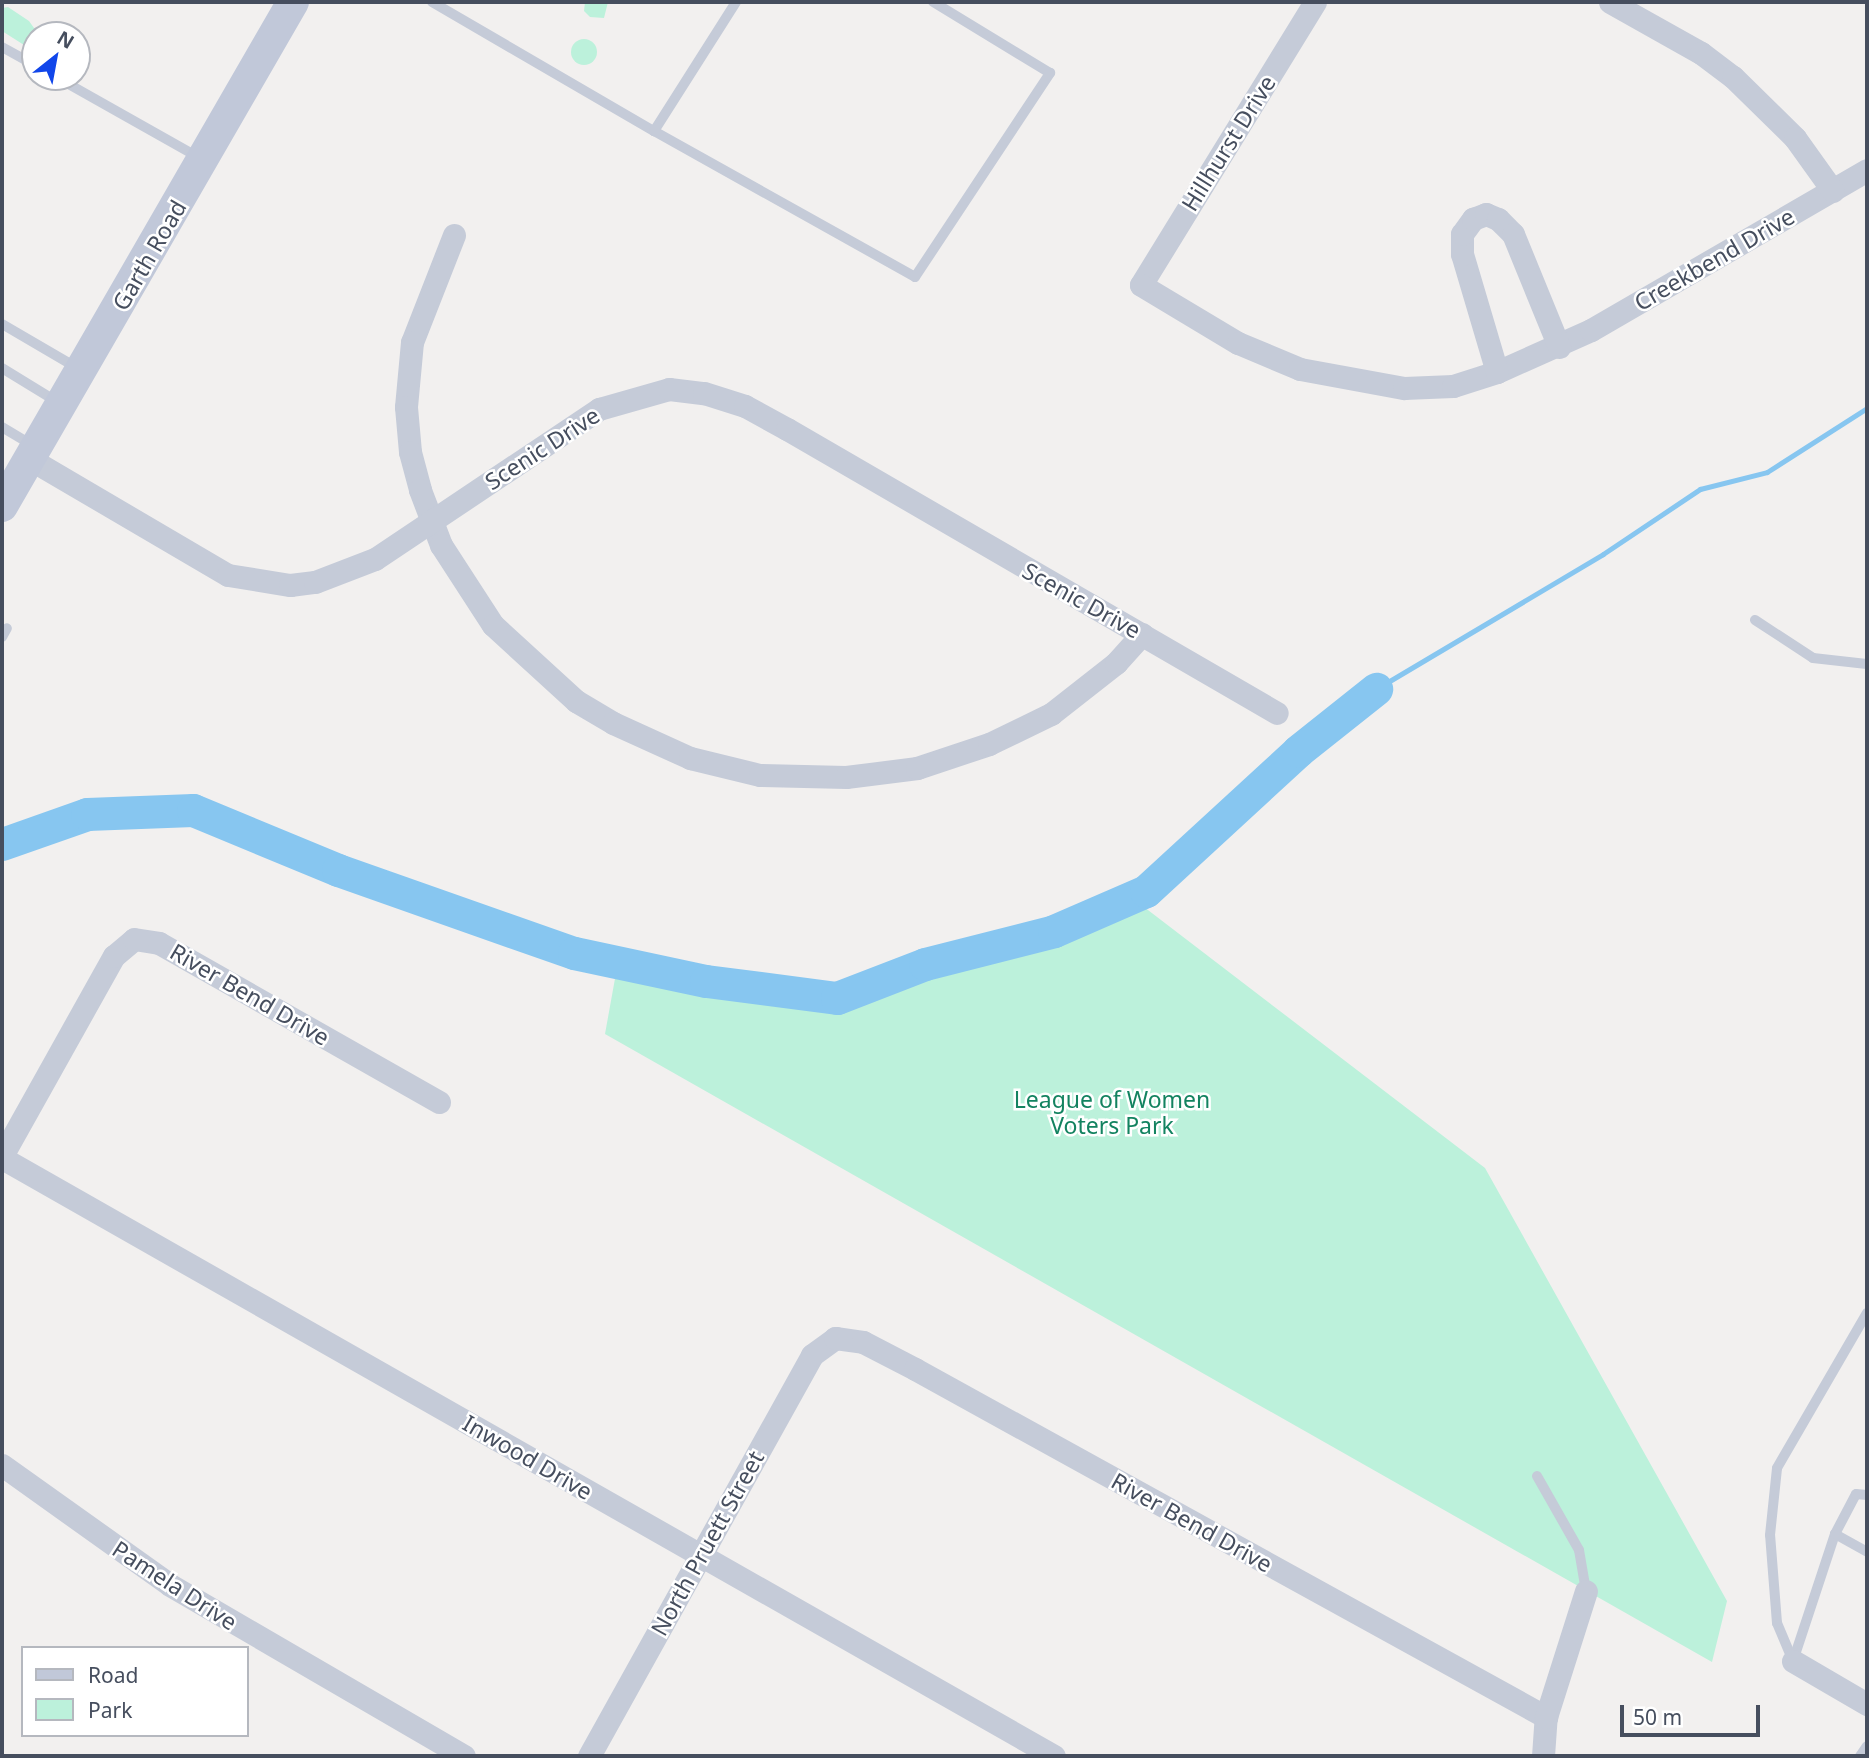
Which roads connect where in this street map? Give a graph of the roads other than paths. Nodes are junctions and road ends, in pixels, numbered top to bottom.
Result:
1 (293, 2) edge
2 (432, 2) edge
3 (736, 2) edge
4 (933, 2) edge
5 (1315, 2) edge
6 (1610, 2) edge
7 (2, 47) edge
8 (21, 57) edge
9 (81, 91) edge
10 (654, 131) junction
11 (203, 160) junction
12 (1867, 170) edge
13 (1833, 191) junction
14 (454, 235) dead end
15 (1141, 285) joint
16 (2, 324) edge
17 (1559, 347) junction
18 (2, 368) edge
19 (82, 371) junction
20 (1497, 372) junction
21 (62, 405) junction
22 (2, 427) edge
23 (33, 453) junction
24 (2, 506) edge
25 (432, 521) junction
26 (1755, 620) dead end
27 (1142, 634) junction
28 (1867, 664) edge
29 (1277, 713) dead end
30 (439, 1102) dead end
31 (2, 1157) edge
32 (1867, 1313) edge
33 (835, 1338) joint
34 (2, 1465) edge
35 (1537, 1476) dead end
36 (1867, 1494) edge
37 (1835, 1534) junction
38 (1867, 1552) edge
39 (699, 1555) junction
40 (1587, 1591) joint
41 (1793, 1661) junction
42 (1867, 1704) edge
43 (1546, 1717) junction
44 (1867, 1746) edge
45 (464, 1756) edge
46 (589, 1756) edge
47 (1054, 1756) edge
48 (1543, 1756) edge
49 (1860, 1756) edge

1 - 11 main road, Garth Road
2 - 10 lane
3 - 10 lane
4 - 10 lane
5 - 15 street, Hillhurst Drive
6 - 13 street
7 - 8 lane
9 - 11 lane
11 - 19 main road, Garth Road
12 - 13 street, Creekbend Drive
13 - 17 street, Creekbend Drive
14 - 25 street
15 - 20 street, Creekbend Drive
16 - 19 lane
17 - 20 street, Creekbend Drive
17 - 20 street
18 - 21 lane
19 - 21 main road, Garth Road
21 - 23 main road, Garth Road
22 - 23 lane
23 - 24 main road, Garth Road
23 - 25 street, Scenic Drive
25 - 27 street, Scenic Drive
25 - 27 street
26 - 28 lane
27 - 29 street, Scenic Drive
30 - 31 street, River Bend Drive
31 - 39 street, Inwood Drive
32 - 41 lane
33 - 39 street, North Pruett Street
33 - 43 street, River Bend Drive
34 - 45 street, Pamela Drive
35 - 40 lane
36 - 37 lane
37 - 38 lane
37 - 41 lane
39 - 46 street, North Pruett Street
39 - 47 street, Inwood Drive
40 - 43 street
41 - 42 street
43 - 48 street
44 - 49 lane

